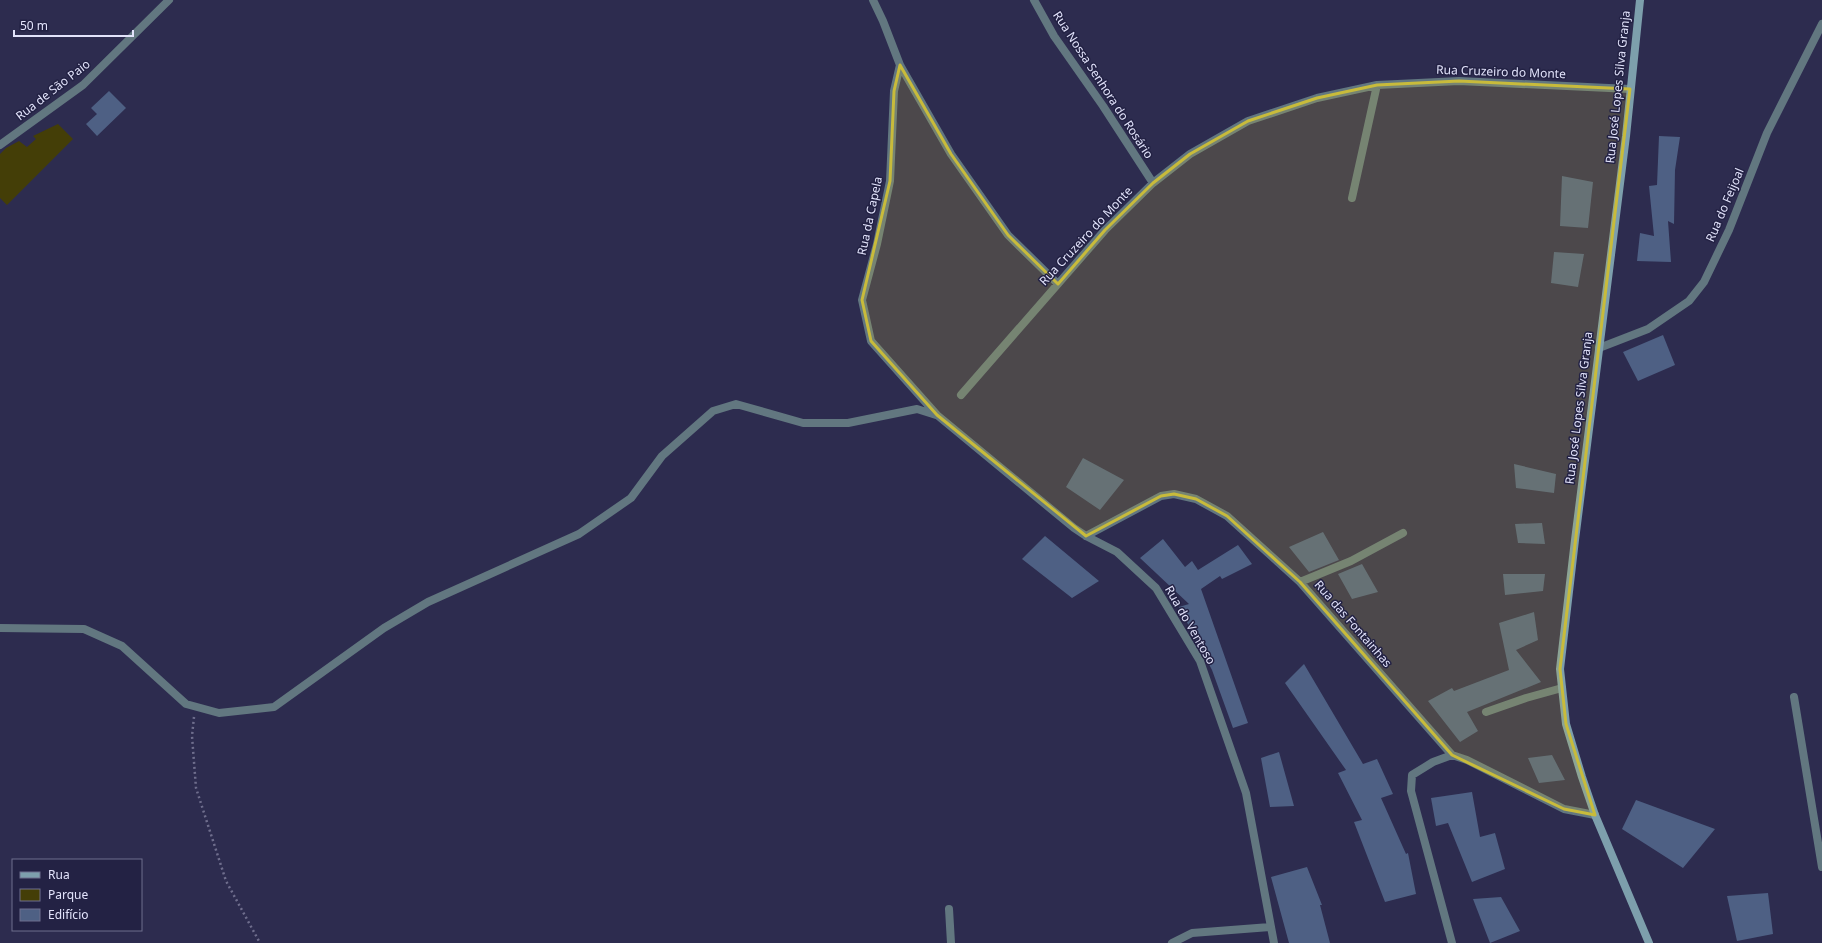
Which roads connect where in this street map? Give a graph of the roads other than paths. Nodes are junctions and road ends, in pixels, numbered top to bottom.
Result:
1 (170, 0) edge
2 (873, 0) edge
3 (1034, 0) edge
4 (1640, 0) edge
5 (1822, 24) edge
6 (900, 64) junction
7 (1377, 85) junction
8 (1630, 89) junction
9 (0, 145) edge
10 (1153, 183) junction
11 (1352, 198) dead end
12 (1058, 284) junction
13 (1599, 348) junction
14 (960, 396) dead end
15 (937, 415) junction
16 (1403, 533) dead end
17 (1086, 536) junction
18 (1300, 582) junction
19 (0, 628) edge
20 (1562, 688) junction
21 (1794, 697) dead end
22 (1486, 712) dead end
23 (1452, 755) junction
24 (1596, 815) junction
25 (1822, 867) edge
26 (949, 909) dead end
27 (1270, 927) junction
28 (950, 943) edge
29 (1172, 943) edge
30 (1274, 943) edge
31 (1452, 943) edge
32 (1649, 943) edge

1 - 9 street, Rua de São Paio
2 - 6 street
3 - 10 street, Rua Nossa Senhora do Rosário
4 - 8 main road, Rua José Lopes Silva Granja
5 - 13 street, Rua do Feijoal
6 - 12 street
6 - 15 street, Rua da Capela
7 - 8 street, Rua Cruzeiro do Monte
7 - 10 street, Rua Cruzeiro do Monte
7 - 11 street
8 - 13 main road, Rua José Lopes Silva Granja
10 - 12 street, Rua Cruzeiro do Monte
12 - 14 street, Rua Cruzeiro do Monte
13 - 20 main road, Rua José Lopes Silva Granja
15 - 17 street, Rua do Ventoso
15 - 19 street
16 - 18 street
17 - 18 street, Rua das Fontainhas
17 - 27 street, Rua do Ventoso
18 - 23 street, Rua das Fontainhas
20 - 22 street
20 - 24 main road, Rua José Lopes Silva Granja
21 - 25 street
23 - 24 street, Rua das Fontainhas
23 - 31 street
24 - 32 main road, Rua José Lopes Silva Granja
26 - 28 street
27 - 29 street
27 - 30 street, Rua do Ventoso

